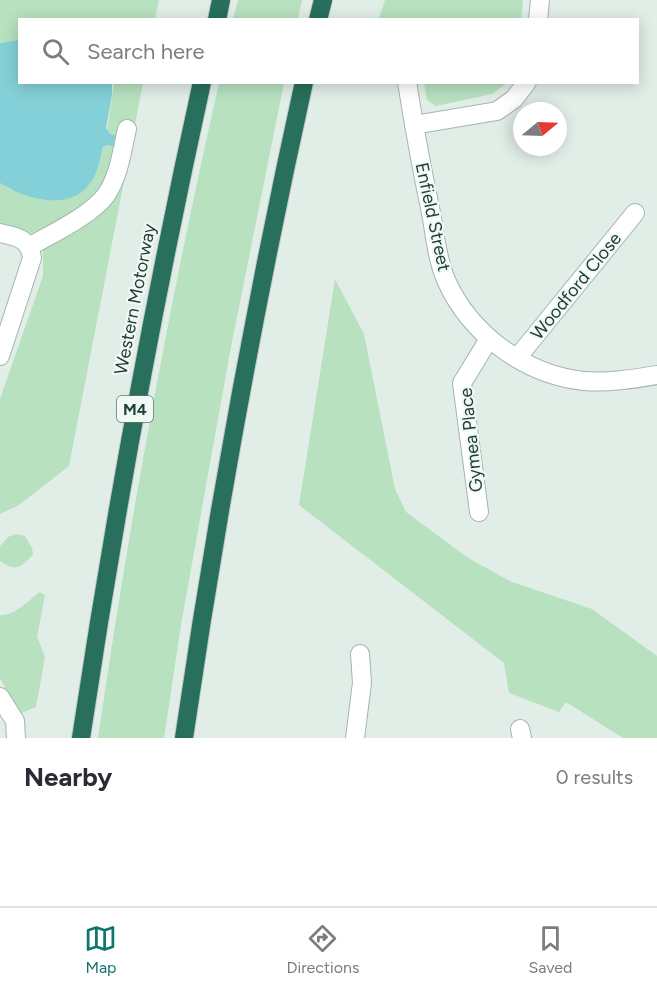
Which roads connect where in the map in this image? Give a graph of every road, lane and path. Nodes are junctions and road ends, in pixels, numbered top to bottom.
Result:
1 (221, 0) edge
2 (323, 0) edge
3 (540, 0) edge
4 (216, 18) edge
5 (318, 18) edge
6 (538, 18) edge
7 (202, 84) edge
8 (304, 84) edge
9 (408, 84) edge
10 (525, 84) edge
11 (414, 125) junction
12 (128, 129) dead end
13 (635, 213) dead end
14 (0, 233) edge
15 (29, 247) junction
16 (489, 339) junction
17 (0, 356) edge
18 (518, 358) junction
19 (657, 375) edge
20 (479, 512) dead end
21 (360, 654) dead end
22 (0, 697) edge
23 (16, 738) edge
24 (81, 738) edge
25 (184, 738) edge
26 (355, 738) edge

1 - 4 highway
2 - 5 highway
3 - 6 street
7 - 24 highway, Western Motorway / M4
8 - 25 highway
9 - 11 street, Enfield Street
10 - 11 street
11 - 16 street, Enfield Street
12 - 15 street
13 - 18 street, Woodford Close
14 - 15 street
15 - 17 street
16 - 18 street, Enfield Street
16 - 20 street, Gymea Place
18 - 19 street, Enfield Street
21 - 26 street
22 - 23 street

